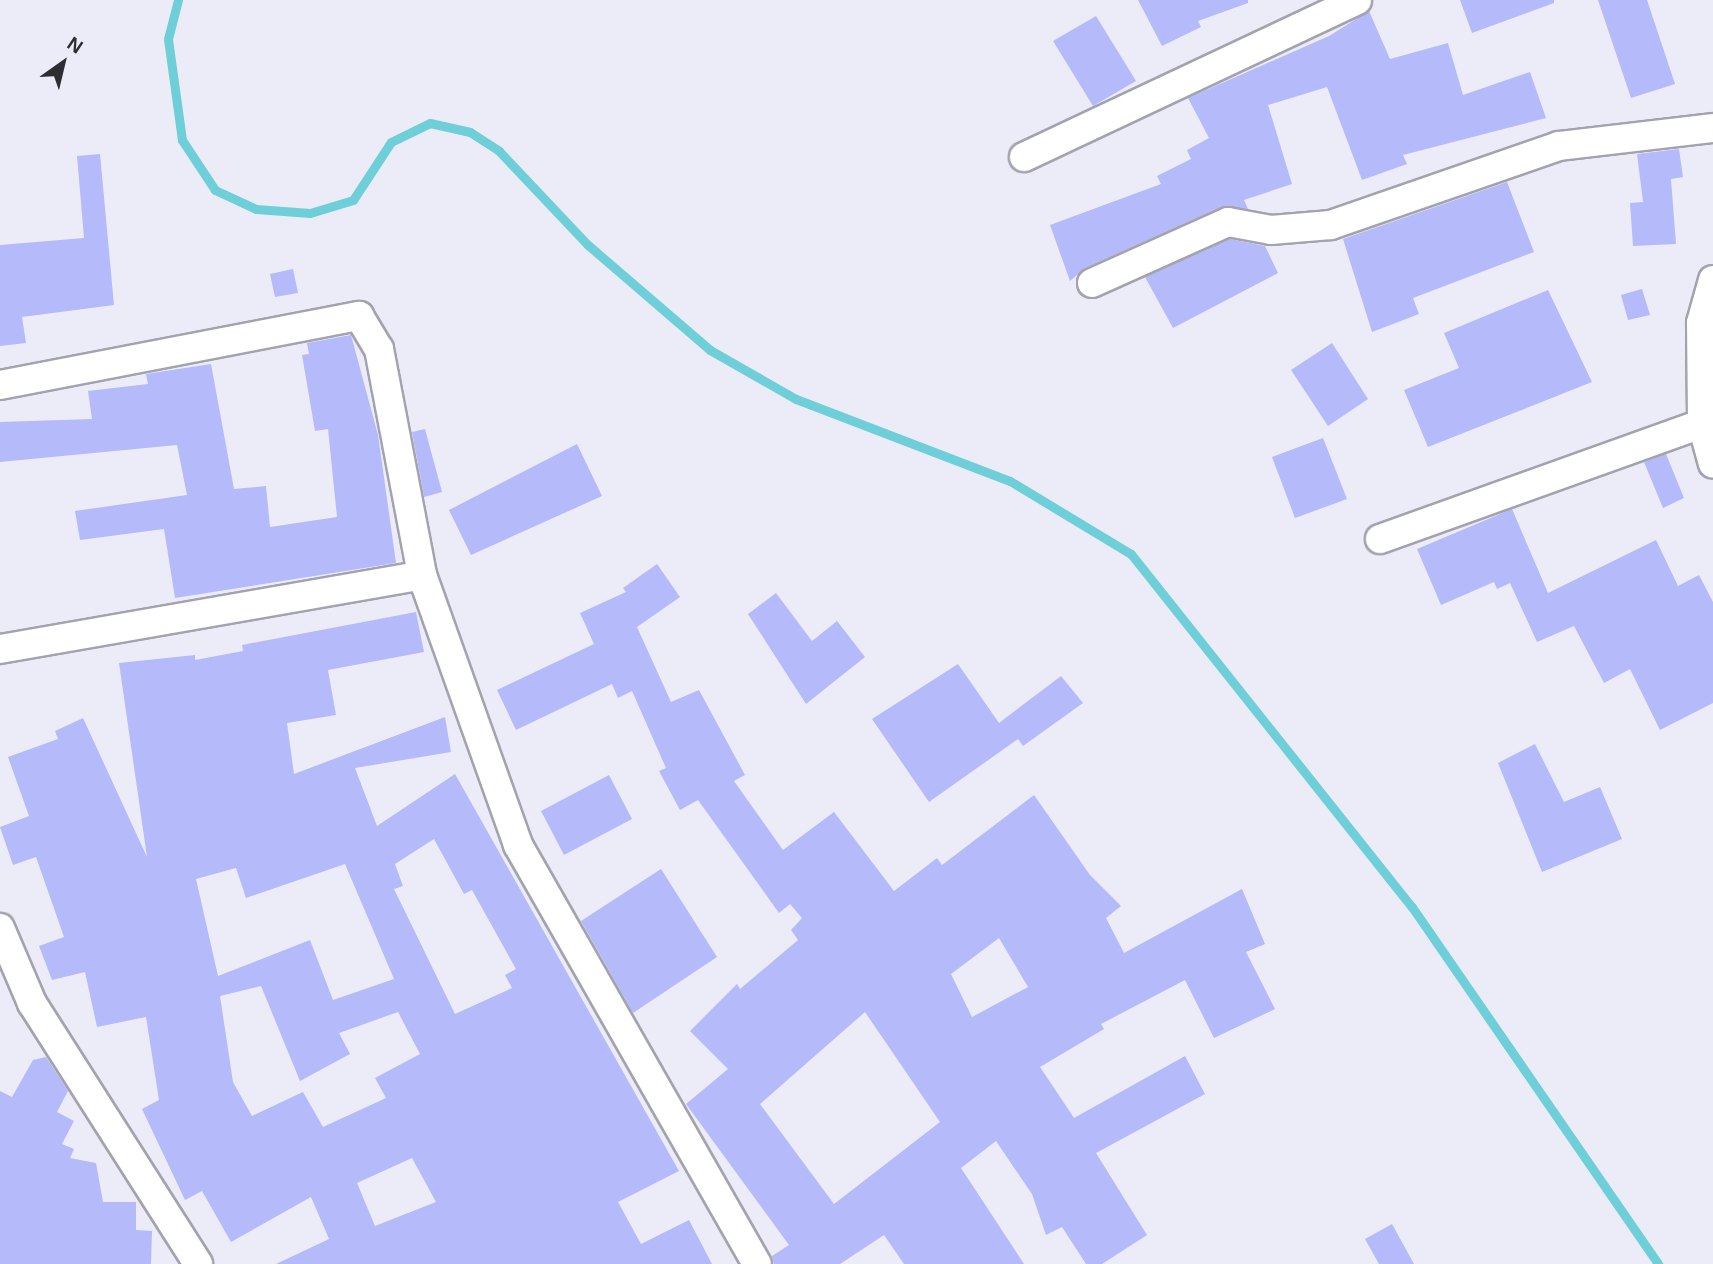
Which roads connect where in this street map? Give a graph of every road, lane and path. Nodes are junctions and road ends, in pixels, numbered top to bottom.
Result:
1 (1357, 0) edge
2 (1713, 128) edge
3 (1024, 157) dead end
4 (1713, 280) edge
5 (1092, 283) dead end
6 (0, 385) edge
7 (1702, 424) junction
8 (1713, 464) edge
9 (1380, 538) dead end
10 (422, 575) junction
11 (0, 649) edge
12 (0, 928) edge
13 (198, 1264) edge
14 (757, 1264) edge

1 - 3 street
2 - 5 street
4 - 7 street
6 - 10 street
7 - 8 street
7 - 9 street
10 - 11 street
10 - 14 street
12 - 13 street

